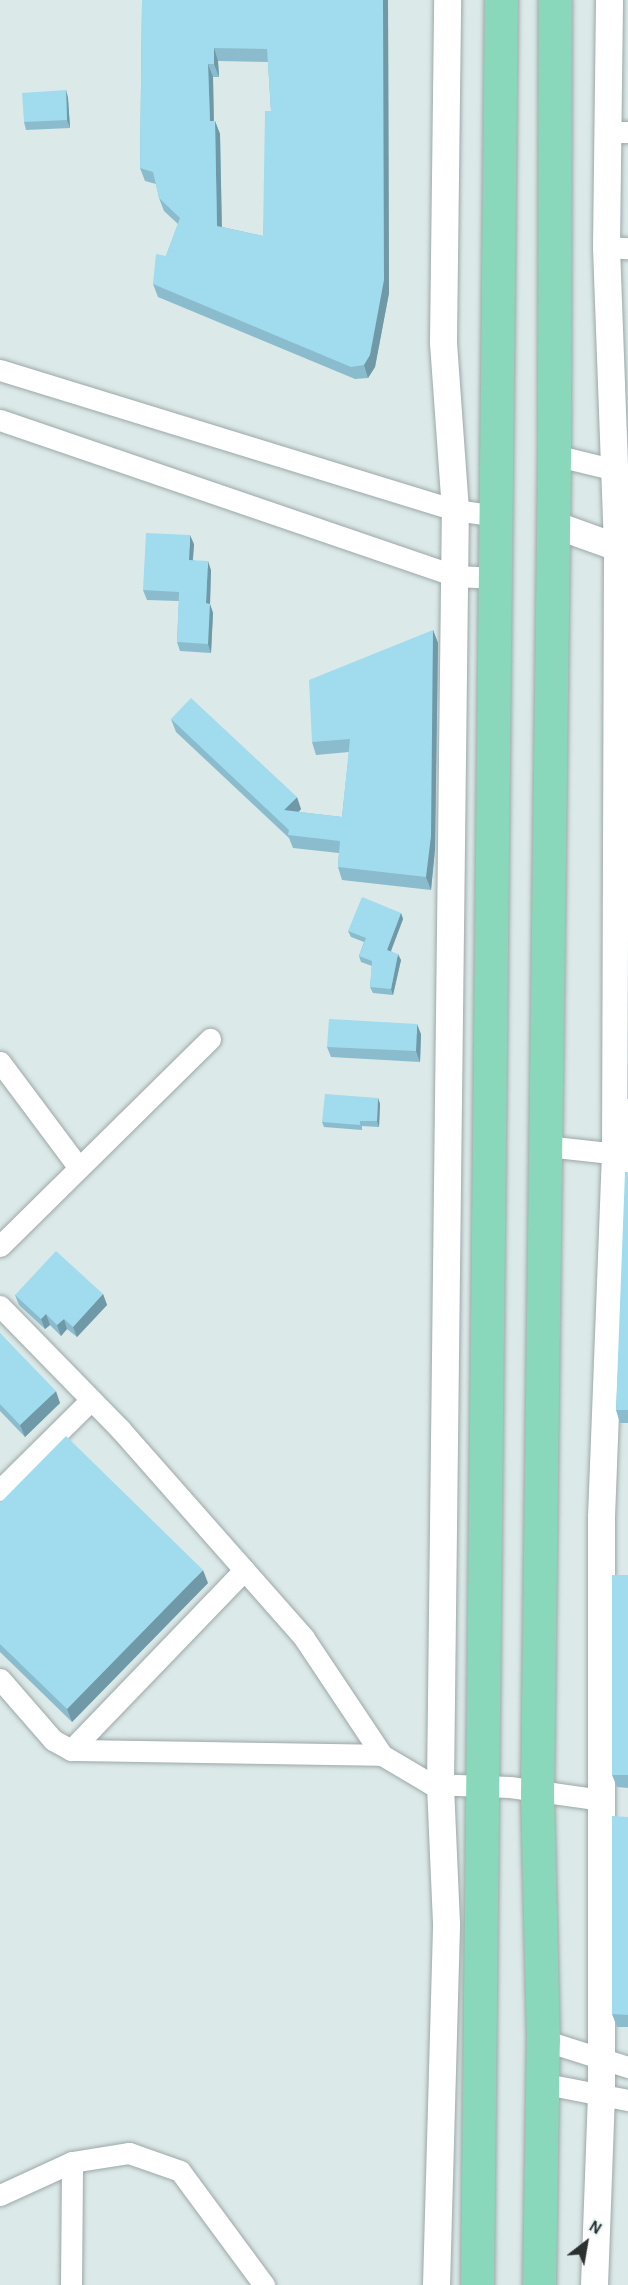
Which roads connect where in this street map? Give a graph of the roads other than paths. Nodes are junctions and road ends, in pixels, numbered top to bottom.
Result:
1 (447, 0) edge
2 (501, 0) edge
3 (555, 0) edge
4 (609, 0) edge
5 (618, 132) edge
6 (617, 248) edge
7 (0, 370) edge
8 (0, 420) edge
9 (554, 455) junction
10 (621, 471) edge
11 (455, 510) junction
12 (497, 516) junction
13 (553, 524) junction
14 (623, 549) edge
15 (455, 576) junction
16 (497, 578) junction
17 (210, 1039) dead end
18 (0, 1062) edge
19 (449, 1137) junction
20 (488, 1138) junction
21 (546, 1146) junction
22 (621, 1154) edge
23 (79, 1168) junction
24 (0, 1246) edge
25 (0, 1306) edge
26 (92, 1400) junction
27 (0, 1490) edge
28 (244, 1570) junction
29 (0, 1679) edge
30 (71, 1750) junction
31 (382, 1755) junction
32 (440, 1784) junction
33 (482, 1786) junction
34 (537, 1791) junction
35 (601, 1800) junction
36 (543, 2040) junction
37 (601, 2061) junction
38 (628, 2067) edge
39 (541, 2083) junction
40 (601, 2093) junction
41 (628, 2100) edge
42 (72, 2162) junction
43 (0, 2195) edge
44 (71, 2285) edge
45 (264, 2285) edge
46 (436, 2285) edge
47 (477, 2285) edge
48 (539, 2285) edge
49 (594, 2285) edge

1 - 11 street
2 - 12 main road
3 - 9 main road
4 - 5 street
5 - 6 street
6 - 10 street
7 - 11 street
8 - 15 street
9 - 10 street
9 - 13 main road
10 - 14 street
11 - 12 street
11 - 15 street
12 - 16 main road
13 - 14 street
13 - 21 main road
14 - 22 street
15 - 16 street
15 - 19 street
16 - 20 main road
17 - 23 street
18 - 23 street
19 - 20 street
19 - 32 street
20 - 33 main road
21 - 22 street
21 - 34 main road
22 - 35 street
23 - 24 street
25 - 26 street
26 - 27 street
26 - 28 street
28 - 30 street
28 - 31 street
29 - 30 street
30 - 31 street
31 - 32 street
32 - 33 street
32 - 46 street
33 - 34 street
33 - 47 main road
34 - 35 street
34 - 36 main road
35 - 37 street
36 - 37 street
36 - 39 main road
37 - 38 street
37 - 40 street
39 - 40 street
39 - 48 main road
40 - 41 street
40 - 49 street
42 - 43 street
42 - 44 street
42 - 45 street

